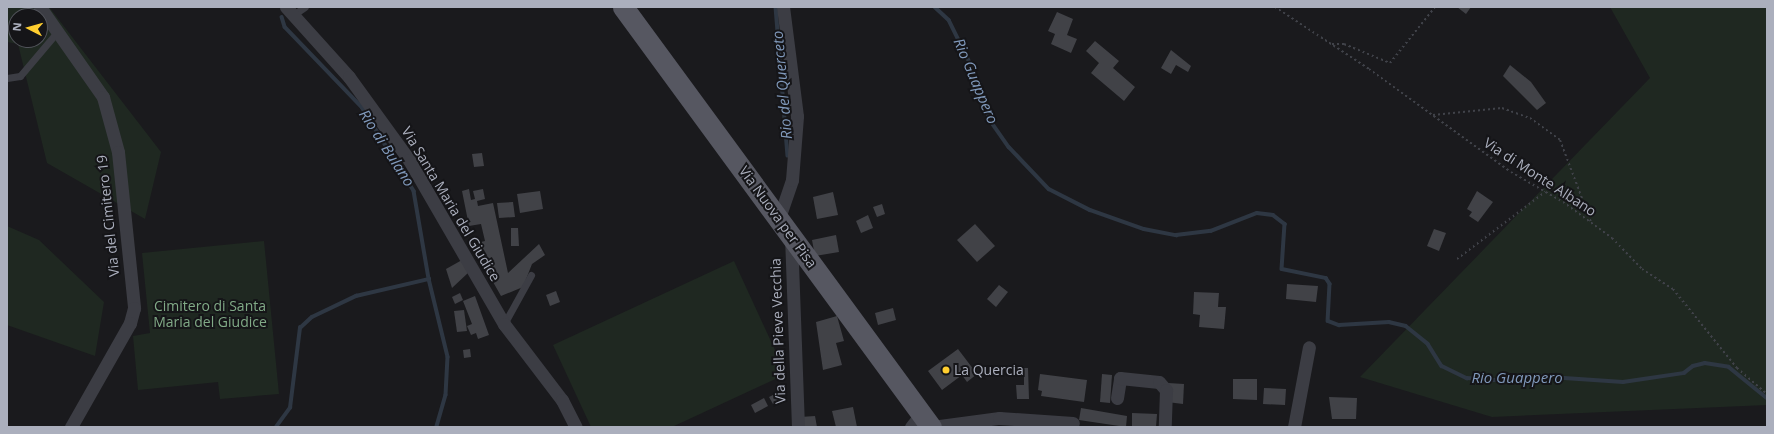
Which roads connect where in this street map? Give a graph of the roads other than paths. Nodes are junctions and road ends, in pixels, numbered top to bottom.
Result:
1 (40, 7) edge
2 (305, 7) edge
3 (623, 7) edge
4 (783, 7) edge
5 (289, 11) edge
6 (57, 32) junction
7 (7, 78) edge
8 (779, 218) junction
9 (791, 234) junction
10 (531, 275) dead end
11 (504, 324) junction
12 (1309, 347) dead end
13 (1117, 398) dead end
14 (924, 423) edge
15 (1073, 423) dead end
16 (71, 427) edge
17 (576, 427) edge
18 (798, 427) edge
19 (1165, 427) edge
20 (1294, 427) edge

1 - 6 street, Via del Cimitero 19
2 - 5 lane
3 - 8 main road, Via Nuova per Pisa
4 - 8 street
5 - 11 street, Via Santa Maria del Giudice
6 - 7 lane
6 - 16 street, Via del Cimitero 19
8 - 9 main road, Via Nuova per Pisa
9 - 14 main road, Via Nuova per Pisa
9 - 18 street, Via della Pieve Vecchia
10 - 11 lane
11 - 17 street, Via Santa Maria del Giudice
12 - 20 street
13 - 19 street
14 - 15 street

